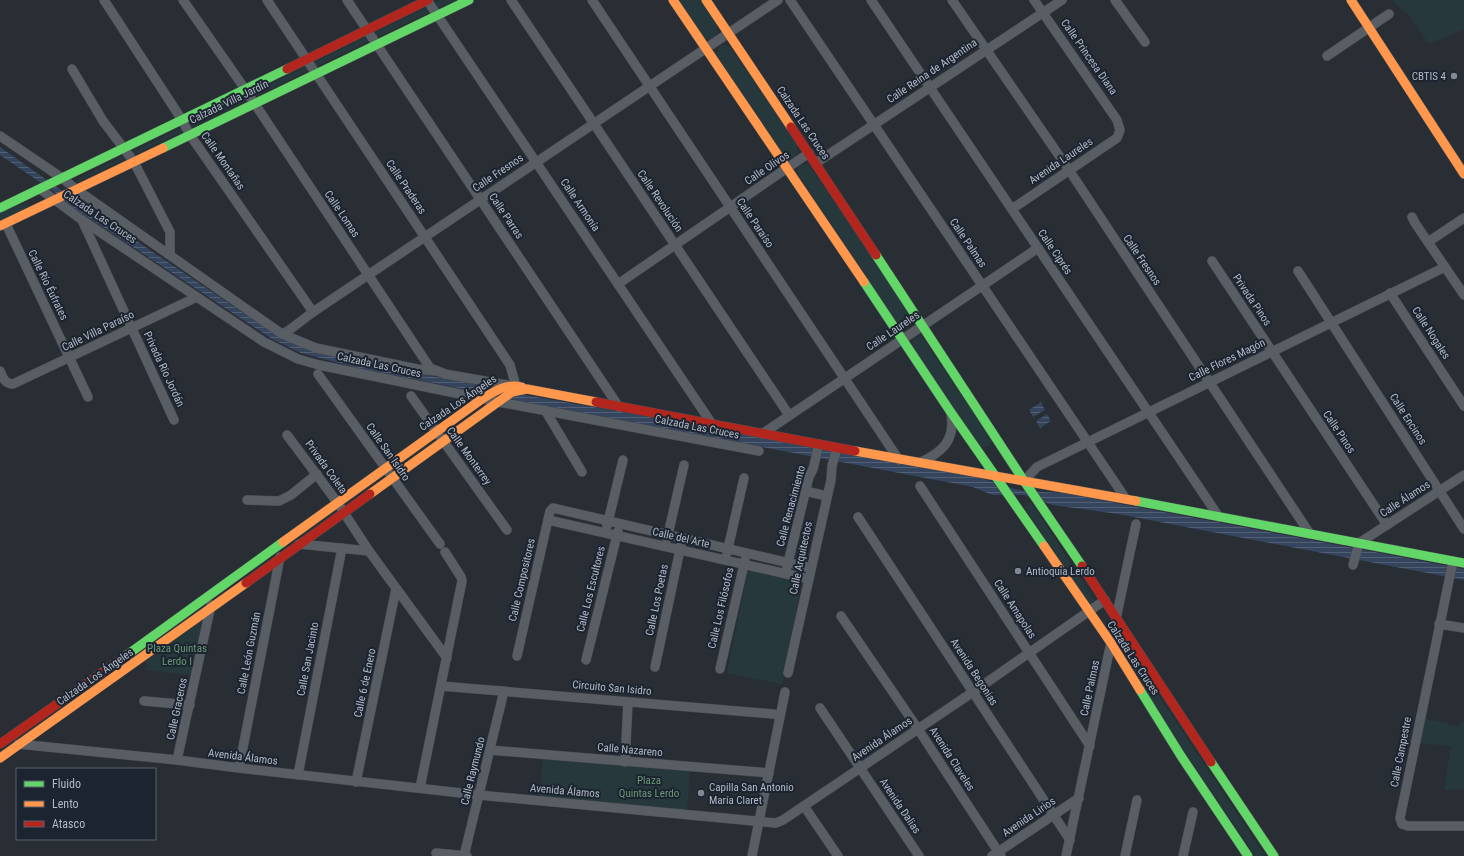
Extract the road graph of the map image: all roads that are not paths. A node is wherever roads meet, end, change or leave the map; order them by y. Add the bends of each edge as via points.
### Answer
1 (104, 0) edge
2 (183, 0) edge
3 (267, 0) edge
4 (347, 0) edge
5 (427, 0) edge
6 (469, 0) edge
7 (511, 0) edge
8 (592, 0) edge
9 (673, 0) edge
10 (706, 0) edge
11 (778, 0) edge
12 (790, 0) edge
13 (871, 0) edge
14 (952, 0) edge
15 (1034, 0) edge
16 (1062, 0) edge
17 (1115, 0) edge
18 (1351, 0) edge
19 (1043, 13) junction
20 (1389, 14) dead end
21 (437, 15) junction
22 (1369, 28) junction
23 (367, 30) junction
24 (728, 33) junction
25 (1145, 42) dead end
26 (377, 44) junction
27 (706, 48) junction
28 (986, 50) junction
29 (1327, 56) dead end
30 (306, 60) junction
31 (72, 69) dead end
32 (316, 74) junction
33 (649, 86) junction
34 (930, 87) junction
35 (245, 89) junction
36 (254, 104) junction
37 (182, 120) junction
38 (594, 123) junction
39 (874, 124) junction
40 (1120, 130) joint
41 (190, 135) junction
42 (0, 136) edge
43 (123, 148) junction
44 (810, 153) junction
45 (134, 162) junction
46 (536, 162) junction
47 (816, 163) junction
48 (788, 168) junction
49 (1068, 170) junction
50 (1464, 174) edge
51 (62, 178) junction
52 (40, 189) junction
53 (77, 190) junction
54 (481, 199) junction
55 (55, 200) junction
56 (730, 207) junction
57 (0, 208) edge
58 (1012, 209) junction
59 (1412, 217) dead end
60 (1464, 218) edge
61 (82, 220) junction
62 (3, 225) edge
63 (425, 237) junction
64 (1428, 242) junction
65 (675, 245) junction
66 (1038, 248) junction
67 (170, 255) junction
68 (1212, 261) dead end
69 (1445, 266) junction
70 (1298, 271) dead end
71 (368, 275) junction
72 (618, 284) junction
73 (983, 286) junction
74 (1390, 293) junction
75 (1464, 295) edge
76 (197, 296) junction
77 (313, 312) junction
78 (1331, 322) junction
79 (923, 326) junction
80 (131, 328) junction
81 (282, 334) junction
82 (902, 339) junction
83 (1272, 352) junction
84 (70, 357) junction
85 (0, 371) edge
86 (436, 371) junction
87 (318, 374) dead end
88 (844, 378) junction
89 (1209, 382) junction
90 (513, 389) junction
91 (88, 396) dead end
92 (411, 396) dead end
93 (484, 397) junction
94 (501, 400) junction
95 (1464, 406) edge
96 (619, 407) junction
97 (545, 410) junction
98 (950, 411) junction
99 (1149, 412) junction
100 (789, 415) junction
101 (174, 420) dead end
102 (712, 424) junction
103 (436, 431) junction
104 (762, 434) junction
105 (288, 435) dead end
106 (444, 441) junction
107 (1088, 442) junction
108 (819, 444) junction
109 (837, 448) junction
110 (759, 451) dead end
111 (623, 460) dead end
112 (899, 460) junction
113 (815, 462) junction
114 (918, 463) junction
115 (684, 465) dead end
116 (832, 466) junction
117 (385, 468) junction
118 (582, 472) dead end
119 (317, 474) junction
120 (994, 475) junction
121 (1464, 475) edge
122 (744, 478) dead end
123 (392, 479) junction
124 (920, 486) dead end
125 (1059, 487) junction
126 (805, 491) junction
127 (1019, 491) junction
128 (1440, 491) junction
129 (827, 496) junction
130 (1126, 499) junction
131 (247, 500) dead end
132 (1044, 500) junction
133 (337, 502) junction
134 (551, 509) joint
135 (344, 513) junction
136 (858, 517) dead end
137 (1219, 517) junction
138 (548, 520) junction
139 (608, 521) junction
140 (619, 524) junction
141 (1136, 524) dead end
142 (1387, 525) junction
143 (1464, 529) edge
144 (507, 530) dead end
145 (605, 533) junction
146 (1310, 534) junction
147 (616, 535) junction
148 (668, 535) junction
149 (683, 538) junction
150 (283, 542) junction
151 (300, 544) junction
152 (440, 544) dead end
153 (1358, 545) junction
154 (665, 547) junction
155 (342, 548) junction
156 (728, 548) junction
157 (680, 550) junction
158 (369, 551) junction
159 (446, 552) dead end
160 (746, 553) junction
161 (279, 560) junction
162 (725, 560) junction
163 (788, 562) junction
164 (1354, 562) dead end
165 (1464, 563) edge
166 (744, 564) junction
167 (1452, 564) junction
168 (811, 568) junction
169 (785, 574) junction
170 (809, 579) junction
171 (396, 589) junction
172 (212, 592) junction
173 (1105, 600) junction
174 (211, 608) junction
175 (1089, 612) junction
176 (841, 616) dead end
177 (1116, 620) junction
178 (1440, 624) junction
179 (1464, 628) edge
180 (143, 643) junction
181 (1111, 643) junction
182 (150, 652) junction
183 (1029, 653) junction
184 (517, 656) dead end
185 (447, 658) junction
186 (586, 660) dead end
187 (655, 667) dead end
188 (720, 669) dead end
189 (788, 674) dead end
190 (441, 686) junction
191 (504, 691) junction
192 (785, 692) dead end
193 (973, 692) junction
194 (72, 694) junction
195 (144, 701) dead end
196 (628, 702) junction
197 (79, 703) junction
198 (190, 705) junction
199 (820, 708) dead end
200 (780, 716) junction
201 (918, 730) junction
202 (2, 742) edge
203 (20, 744) junction
204 (1090, 746) junction
205 (490, 750) junction
206 (0, 758) edge
207 (178, 760) junction
208 (625, 762) junction
209 (239, 768) junction
210 (860, 768) junction
211 (769, 774) junction
212 (298, 775) junction
213 (356, 782) junction
214 (420, 788) junction
215 (479, 795) junction
216 (1079, 798) junction
217 (1137, 800) dead end
218 (804, 806) junction
219 (1193, 812) dead end
220 (1054, 815) junction
221 (759, 821) junction
222 (1464, 826) edge
223 (1070, 840) junction
224 (436, 853) dead end
225 (997, 855) edge
226 (466, 856) edge
227 (752, 856) edge
228 (838, 856) edge
229 (919, 856) edge
230 (1066, 856) edge
231 (1125, 856) edge
232 (1183, 856) edge
233 (1248, 856) edge
234 (1274, 856) edge

1 - 37 street, Calle Montañas
2 - 35 street, Calle Lomas
3 - 30 street, Calle Praderas
4 - 23 street, Calle Parras
5 - 21 street, Calle Armonía
5 - 23 street, Calzada Villa Jardín
6 - 21 street, Calzada Villa Jardín
7 - 38 street, Calle Revolución
8 - 33 street, Calle Paraíso
9 - 27 street, Calzada Las Cruces
10 - 24 street, Calzada Las Cruces
11 - 24 street, Calle Fresnos
12 - 39 street, Calle Palmas
13 - 34 street, Calle Ciprés
14 - 28 street, Calle Fresnos
15 - 19 street, Calle Princesa Diana
16 - 19 street, Calle Reina de Argentina
17 - 25 street
18 - 22 street
19 - 28 street, Calle Reina de Argentina
19 - 40 street, Calle Princesa Diana via 1117,120
20 - 22 street
21 - 26 street, Calzada Villa Jardín
21 - 46 street, Calle Armonía
22 - 29 street
22 - 50 street
23 - 26 street, Calle Parras
23 - 30 street, Calzada Villa Jardín
24 - 27 street, Calle Fresnos
24 - 44 street, Calzada Las Cruces
26 - 32 street, Calzada Villa Jardín
26 - 54 street, Calle Parras
27 - 33 street, Calle Fresnos
27 - 48 street, Calzada Las Cruces
28 - 34 street, Calle Reina de Argentina
28 - 49 street, Calle Fresnos
30 - 32 street, Calle Praderas
30 - 35 street, Calzada Villa Jardín
31 - 43 street via 102,121
32 - 36 street, Calzada Villa Jardín
32 - 63 street, Calle Praderas
33 - 38 street, Calle Fresnos
33 - 56 street, Calle Paraíso
34 - 39 street, Calle Reina de Argentina
34 - 58 street, Calle Ciprés
35 - 36 street, Calle Lomas
35 - 37 street, Calzada Villa Jardín
36 - 41 street, Calzada Villa Jardín
36 - 71 street, Calle Lomas
37 - 41 street, Calle Montañas
37 - 43 street, Calzada Villa Jardín
38 - 46 street, Calle Fresnos
38 - 65 street, Calle Revolución
39 - 47 street, Calle Reina de Argentina
39 - 73 street, Calle Palmas
40 - 49 street, Avenida Laureles via 1117,138
41 - 45 street, Calzada Villa Jardín
41 - 77 street, Calle Montañas
42 - 51 street, Calzada Las Cruces
43 - 45 street
43 - 51 street, Calzada Villa Jardín
44 - 47 street, Calzada Las Cruces
44 - 48 street, Calle Olivos
45 - 53 street, Calzada Villa Jardín
45 - 67 street via 170,232
46 - 54 street, Calle Fresnos
46 - 72 street, Calle Armonía
47 - 79 street, Calzada Las Cruces
48 - 56 street, Calle Olivos
48 - 82 street, Calzada Las Cruces
49 - 58 street, Avenida Laureles
49 - 89 street, Calle Fresnos
51 - 52 street, Calzada Villa Jardín
51 - 53 street, Calzada Las Cruces
52 - 55 street, Calzada Las Cruces
52 - 57 street, Calzada Villa Jardín
53 - 55 street, Calzada Villa Jardín
53 - 67 street, Calzada Las Cruces
54 - 63 street, Calle Fresnos
54 - 96 street, Calle Parras
55 - 61 street, Calzada Las Cruces
55 - 62 street, Calzada Villa Jardín
56 - 65 street, Calle Olivos
56 - 88 street, Calle Paraíso
58 - 66 street, Calle Ciprés
59 - 64 street
60 - 64 street
61 - 76 street, Calzada Las Cruces
61 - 80 street, Privada Río Jordán
62 - 84 street, Calle Río Éufrates
63 - 71 street, Calle Fresnos
63 - 90 street, Calle Praderas via 510,365
64 - 69 street
65 - 72 street, Calle Olivos
65 - 100 street, Calle Revolución
66 - 73 street, Calle Laureles
66 - 99 street, Calle Ciprés
67 - 81 street, Calzada Las Cruces
68 - 83 street, Privada Pinos
69 - 74 street, Calle Flores Magón
69 - 75 street
70 - 78 street, Calle Encinos
71 - 77 street, Calle Fresnos
71 - 86 street, Calle Lomas via 424,361
72 - 102 street, Calle Armonía
73 - 79 street, Calle Laureles
73 - 107 street, Calle Palmas
74 - 78 street, Calle Flores Magón
74 - 95 street, Calle Nogales
76 - 80 street, Calle Villa Paraíso
76 - 93 street, Calzada Las Cruces via 264,342 298,359
77 - 81 street, Calle Fresnos
78 - 83 street, Calle Flores Magón
78 - 128 street, Calle Encinos
79 - 82 street, Calle Laureles
79 - 127 street, Calzada Las Cruces
80 - 84 street, Calle Villa Paraíso
80 - 101 street, Privada Río Jordán
81 - 86 street, Calzada Las Cruces via 316,348
82 - 88 street, Calle Laureles
82 - 98 street, Calzada Las Cruces
83 - 89 street, Calle Flores Magón
83 - 142 street, Calle Pinos
84 - 85 street, Calle Villa Paraíso via 13,384 8,384
84 - 91 street, Calle Río Éufrates
86 - 90 street
87 - 117 street, Calle San Isidro
88 - 100 street, Calle Laureles
88 - 112 street, Calle Paraíso
89 - 99 street, Calle Flores Magón
89 - 146 street, Calle Fresnos
90 - 93 street, Calzada Los Ángeles
90 - 94 street, Calzada Los Ángeles
90 - 96 street, Calzada Las Cruces
92 - 103 street, Calle Monterrey
93 - 94 street, Calzada Las Cruces
93 - 103 street, Calzada Los Ángeles
94 - 97 street, Calzada Las Cruces
94 - 106 street, Calzada Los Ángeles
96 - 102 street, Calzada Las Cruces
97 - 110 street, Calzada Las Cruces
97 - 118 street
98 - 114 street via 953,425 949,438 934,456
98 - 120 street, Calzada Las Cruces
99 - 107 street, Calle Flores Magón
99 - 137 street, Calle Ciprés
100 - 104 street, Calle Laureles
102 - 104 street, Calzada Las Cruces
103 - 106 street, Calle Monterrey
103 - 117 street, Calzada Los Ángeles
104 - 108 street, Calzada Las Cruces
105 - 119 street, Privada Coleta
106 - 123 street, Calzada Los Ángeles
106 - 144 street, Calle Monterrey
107 - 127 street, Calle Flores Magón via 1037,467
107 - 130 street, Calle Palmas
108 - 109 street, Calzada Las Cruces
108 - 113 street, Calle Renacimiento
109 - 112 street, Calzada Las Cruces
109 - 116 street, Calle Arquitectos
111 - 139 street
112 - 114 street, Calzada Las Cruces
113 - 116 street
113 - 126 street, Calle Renacimiento
114 - 120 street, Calzada Las Cruces
115 - 148 street
116 - 129 street, Calle Arquitectos
117 - 123 street, Calle San Isidro
117 - 133 street, Calzada Los Ángeles
119 - 131 street via 279,501
119 - 133 street, Privada Coleta
120 - 127 street, Calzada Las Cruces
120 - 127 street, Calzada Las Cruces
121 - 128 street, Calle Álamos
122 - 156 street
123 - 135 street, Calzada Los Ángeles
123 - 152 street, Calle San Isidro
124 - 183 street, Calle Amapolas
125 - 127 street, Calzada Las Cruces
125 - 130 street, Calzada Las Cruces
125 - 132 street
126 - 129 street
126 - 163 street, Calle Renacimiento
127 - 132 street, Calzada Las Cruces
127 - 175 street, Calzada Las Cruces
128 - 142 street, Calle Álamos
128 - 143 street, Calle Encinos
129 - 168 street, Calle Arquitectos
130 - 137 street, Calzada Las Cruces
132 - 173 street, Calzada Las Cruces
133 - 135 street, Privada Coleta
133 - 150 street, Calzada Los Ángeles
134 - 138 street, Calle Compositores
134 - 139 street, Calle del Arte
135 - 151 street, Calzada Los Ángeles
135 - 158 street
136 - 193 street, Avenida Begonias
137 - 146 street, Calzada Las Cruces
138 - 145 street, Calle del Arte
138 - 184 street, Calle Compositores
139 - 140 street, Calle del Arte
139 - 145 street
140 - 147 street, Calle Los Escultores
140 - 148 street, Calle del Arte
141 - 177 street, Calle Palmas
142 - 153 street, Calle Álamos
145 - 147 street, Calle del Arte
146 - 153 street, Calzada Las Cruces
147 - 154 street, Calle del Arte
147 - 186 street, Calle Los Escultores
148 - 149 street, Calle del Arte
148 - 154 street
149 - 156 street, Calle del Arte
149 - 157 street, Calle Los Poetas
150 - 151 street
150 - 161 street, Calle León Guzmán
150 - 172 street, Calzada Los Ángeles
151 - 155 street
151 - 161 street, Calzada Los Ángeles
153 - 164 street
153 - 167 street, Calzada Las Cruces
154 - 157 street, Calle del Arte
155 - 158 street
155 - 212 street, Calle San Jacinto
156 - 160 street, Calle del Arte
156 - 162 street
157 - 162 street, Calle del Arte
157 - 187 street, Calle Los Poetas
158 - 171 street
159 - 185 street via 462,577
160 - 163 street, Calle del Arte
160 - 166 street, Calle Los Filósofos
161 - 174 street, Calzada Los Ángeles
161 - 209 street, Calle León Guzmán
162 - 166 street, Calle del Arte
163 - 168 street, Calle del Arte
163 - 169 street, Calle Renacimiento
165 - 167 street, Calzada Las Cruces
166 - 169 street, Calle del Arte
166 - 188 street, Calle Los Filósofos
167 - 178 street, Calle Campestre
168 - 170 street, Calle Arquitectos
169 - 170 street, Calle del Arte
170 - 189 street, Calle Arquitectos
171 - 185 street
171 - 213 street, Calle 6 de Enero
172 - 174 street, Calle Graceros
172 - 180 street, Calzada Los Ángeles
173 - 175 street, Avenida Álamos
173 - 177 street, Calzada Las Cruces
174 - 182 street, Calzada Los Ángeles
174 - 198 street, Calle Graceros
175 - 181 street, Calzada Las Cruces
175 - 183 street, Avenida Álamos
176 - 201 street, Avenida Claveles
177 - 181 street, Calle Palmas
177 - 234 street, Calzada Las Cruces
178 - 179 street
178 - 222 street, Calle Campestre via 1400,818 1402,824 1408,826
180 - 182 street
180 - 194 street, Calzada Los Ángeles
181 - 204 street, Calle Palmas
181 - 233 street, Calzada Las Cruces via 1181,756
182 - 197 street, Calzada Los Ángeles
183 - 193 street, Avenida Álamos
183 - 204 street, Calle Amapolas
185 - 190 street
190 - 191 street, Circuito San Isidro
190 - 214 street
191 - 196 street, Circuito San Isidro
191 - 205 street, Calle Raymundo
192 - 200 street
193 - 201 street, Avenida Álamos
193 - 220 street, Avenida Begonias
194 - 197 street
194 - 202 street, Calzada Los Ángeles
195 - 198 street
196 - 200 street, Circuito San Isidro
196 - 208 street
197 - 203 street, Calzada Los Ángeles
198 - 207 street, Calle Graceros
199 - 210 street, Avenida Dalias
200 - 211 street
201 - 210 street, Avenida Álamos
201 - 225 street, Avenida Claveles
202 - 203 street, Avenida Álamos
203 - 206 street, Calzada Los Ángeles
203 - 207 street, Avenida Álamos
204 - 216 street, Calle Palmas
205 - 208 street, Calle Nazareno
205 - 215 street, Calle Raymundo
207 - 209 street, Avenida Álamos
208 - 211 street, Calle Nazareno
209 - 212 street, Avenida Álamos
210 - 218 street, Avenida Álamos
210 - 229 street, Avenida Dalias
211 - 221 street
212 - 213 street, Avenida Álamos
213 - 214 street, Avenida Álamos
214 - 215 street, Avenida Álamos
215 - 221 street, Avenida Álamos
215 - 226 street, Calle Raymundo
216 - 220 street, Avenida Lirios
216 - 223 street, Calle Palmas
217 - 231 street
218 - 221 street, Avenida Álamos via 776,823
218 - 228 street
219 - 232 street
220 - 223 street, Avenida Begonias
220 - 225 street, Avenida Lirios
221 - 227 street
223 - 230 street, Calle Palmas
224 - 226 street

